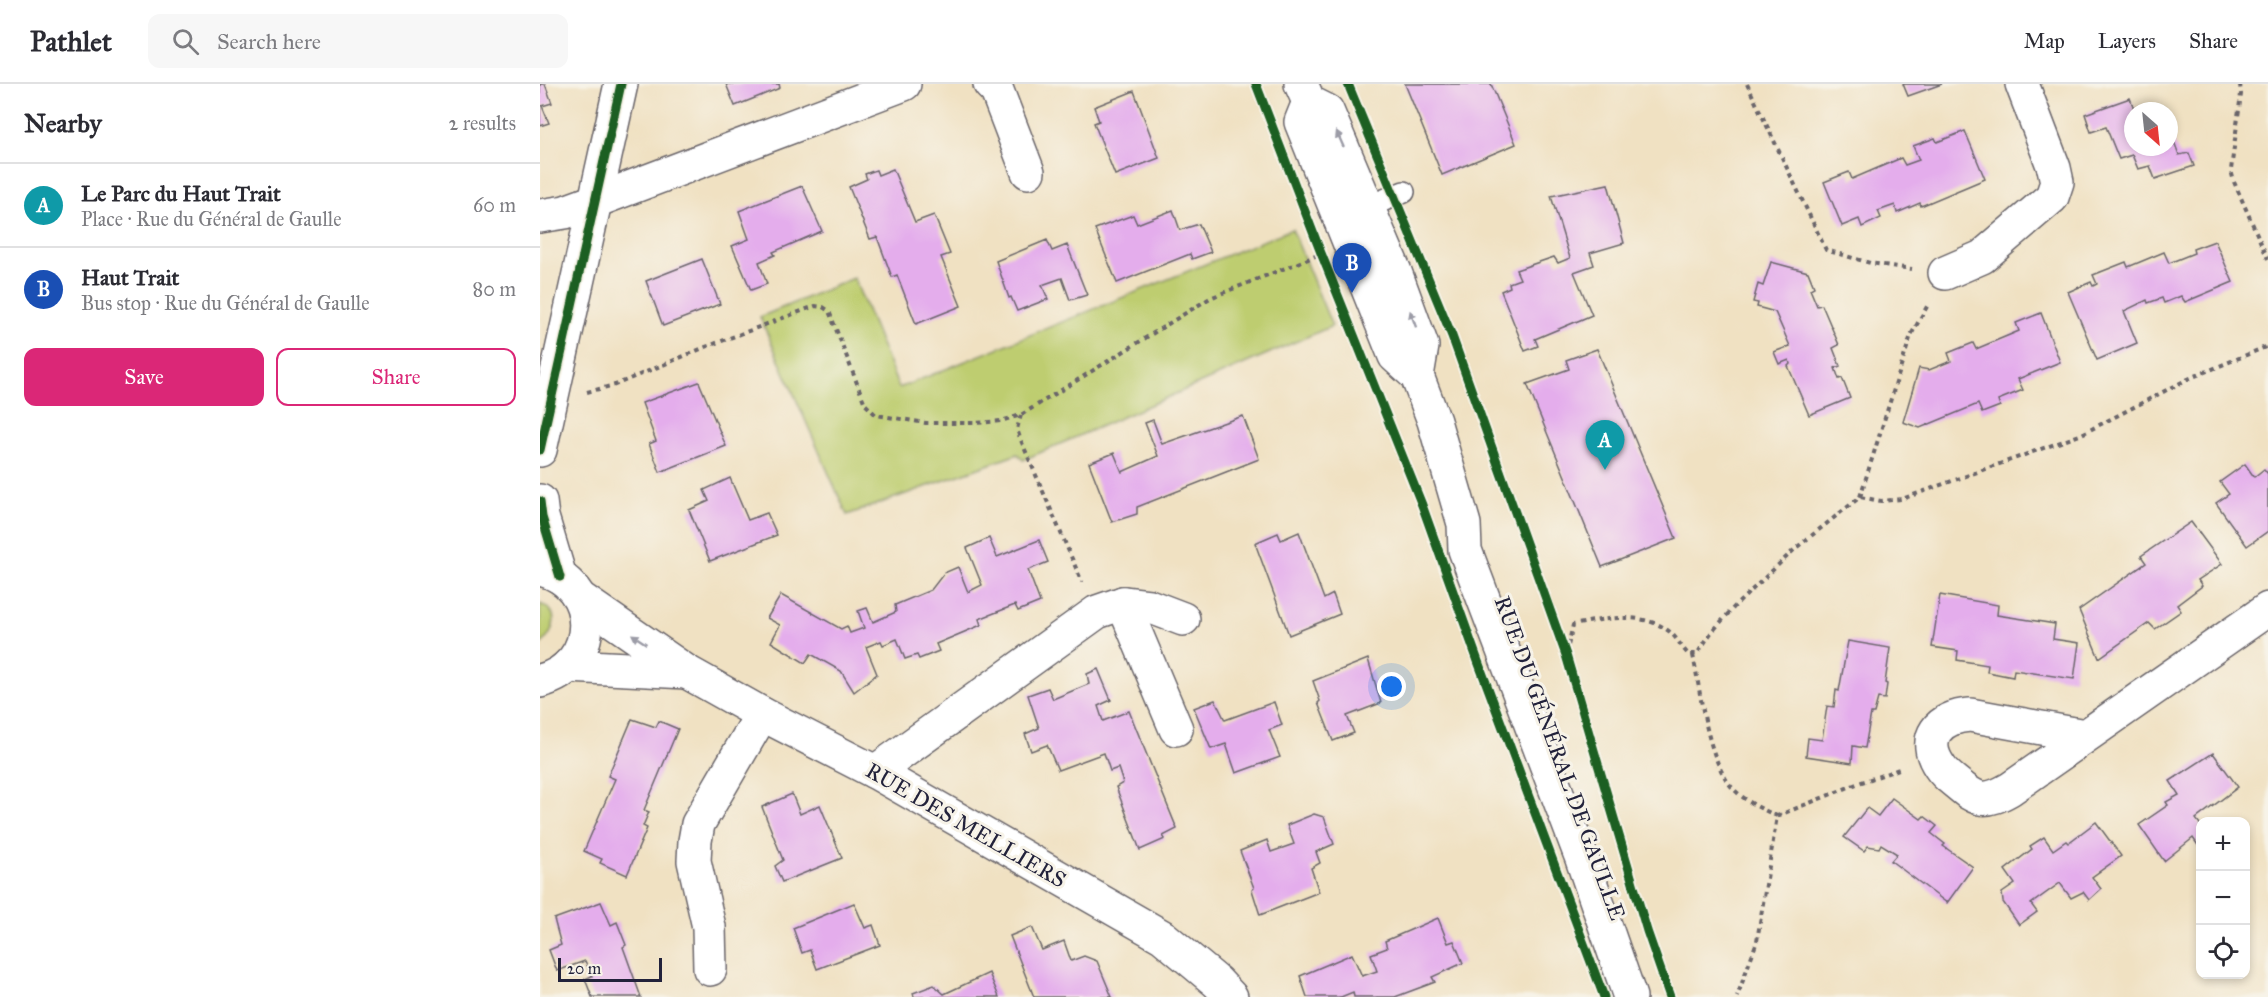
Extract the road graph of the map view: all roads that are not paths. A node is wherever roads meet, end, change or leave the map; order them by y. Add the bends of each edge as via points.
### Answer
1 (621, 84) edge
2 (904, 84) edge
3 (990, 84) edge
4 (2022, 84) edge
5 (1305, 93) edge
6 (1028, 172) dead end
7 (1404, 192) dead end
8 (595, 201) junction
9 (1354, 212) junction
10 (540, 216) edge
11 (1945, 273) road end
12 (540, 450) edge
13 (540, 501) edge
14 (1464, 524) junction
15 (560, 581) edge
16 (1110, 607) junction
17 (2268, 609) edge
18 (1183, 619) dead end
19 (568, 666) junction
20 (687, 672) junction
21 (540, 681) edge
22 (762, 714) junction
23 (1176, 729) dead end
24 (2085, 736) junction
25 (875, 772) junction
26 (710, 969) dead end
27 (1231, 997) edge
28 (1630, 997) edge
29 (1647, 997) edge

1 - 8 street
2 - 8 street
3 - 6 street via 997,91
4 - 11 street via 2054,168 2057,182 2052,197 1982,256
5 - 9 street, RUE DU GÉNÉRAL DE GAULLE via 1327,111
7 - 9 lane
8 - 10 street
8 - 12 street
9 - 14 street, RUE DU GÉNÉRAL DE GAULLE via 1422,346 1417,376
13 - 15 street
14 - 28 street, RUE DU GÉNÉRAL DE GAULLE via 1465,550
14 - 29 street, RUE DU GÉNÉRAL DE GAULLE via 1481,545
15 - 19 street via 584,610 582,646
20 -> 15 street, RUE DES MELLIERS
16 - 18 street via 1149,606
16 - 23 street
16 - 25 street
17 - 24 street
19 - 20 street, RUE DES MELLIERS
19 - 21 street
20 - 22 street, RUE DES MELLIERS
22 - 25 street, RUE DES MELLIERS
22 - 26 street via 698,824 694,861 709,927
24 - 24 street via 1970,715 1945,720 1935,729 1932,748 1946,775 1970,794 1989,798 2010,789
25 - 27 street, RUE DES MELLIERS via 1163,937

